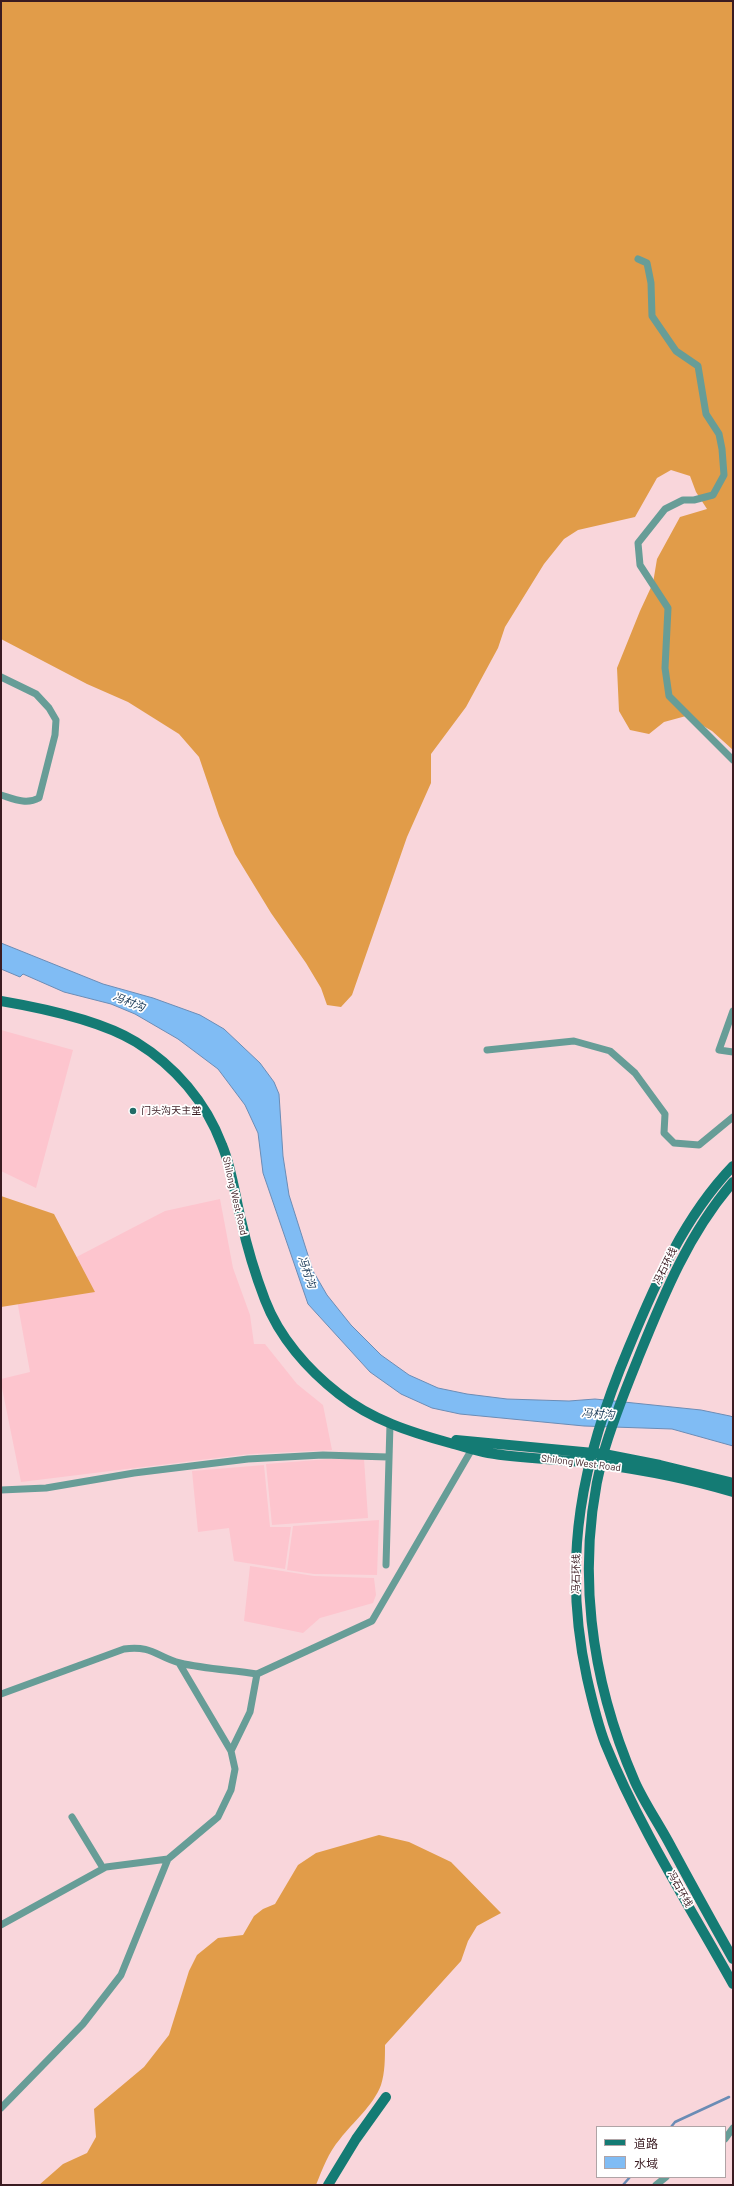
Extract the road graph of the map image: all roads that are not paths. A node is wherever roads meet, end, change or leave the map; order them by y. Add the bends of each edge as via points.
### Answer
1 (638, 259) dead end
2 (1, 677) edge
3 (733, 760) edge
4 (1, 795) edge
5 (1, 1001) edge
6 (733, 1011) edge
7 (486, 1050) dead end
8 (733, 1052) edge
9 (733, 1117) edge
10 (733, 1166) edge
11 (733, 1182) edge
12 (390, 1424) junction
13 (430, 1437) junction
14 (472, 1449) junction
15 (388, 1457) junction
16 (589, 1458) junction
17 (602, 1459) junction
18 (733, 1483) edge
19 (1, 1490) edge
20 (733, 1492) edge
21 (386, 1565) dead end
22 (179, 1663) junction
23 (257, 1674) junction
24 (1, 1694) edge
25 (231, 1751) junction
26 (72, 1817) dead end
27 (168, 1859) junction
28 (103, 1868) junction
29 (1, 1925) edge
30 (733, 1960) edge
31 (733, 1984) edge
32 (386, 2097) dead end
33 (1, 2108) edge
34 (733, 2128) edge
35 (726, 2138) edge
36 (665, 2178) edge
37 (328, 2185) edge
38 (656, 2185) edge

1 - 3 street via 648,263 652,316 676,351 698,366 706,414 719,434 724,475 713,495 683,500 665,509 638,543 640,565 668,608 665,661 669,696
2 - 4 street via 36,694 56,720 55,735 39,798 32,802
5 - 12 main road, Shilong West Road via 31,1006 112,1031 134,1041 172,1069 202,1107 223,1146 249,1254 265,1302 278,1327 319,1378 366,1413
6 - 8 street via 719,1050
7 - 9 street via 574,1041 610,1051 635,1074 665,1114 664,1133 674,1143 699,1144
10 - 16 main road, 冯石环线 via 701,1204 680,1236 651,1294 610,1392
11 - 17 main road, 冯石环线 via 713,1205 674,1272 624,1394
12 - 13 main road, Shilong West Road
12 - 15 street
13 - 14 main road, Shilong West Road
13 - 16 main road, Shilong West Road
14 - 16 main road, Shilong West Road via 487,1453
14 - 23 street via 372,1621
15 - 19 street via 323,1455 248,1459 46,1488
15 - 21 street
16 - 17 main road, Shilong West Road
16 - 31 main road, 冯石环线 via 578,1538 575,1590 580,1643 598,1722 635,1807
17 - 18 main road, Shilong West Road via 660,1465
17 - 20 main road, Shilong West Road
17 - 30 main road, 冯石环线 via 592,1518 588,1575 594,1647 604,1693 636,1784
22 - 23 street
22 - 24 street via 150,1649 124,1649
22 - 25 street
23 - 25 street via 250,1712
25 - 27 street via 235,1769 231,1790 218,1817
26 - 28 street
27 - 28 street
27 - 33 street via 121,1975 83,2024
28 - 29 street
32 - 37 main road
34 - 35 street
36 - 38 street

